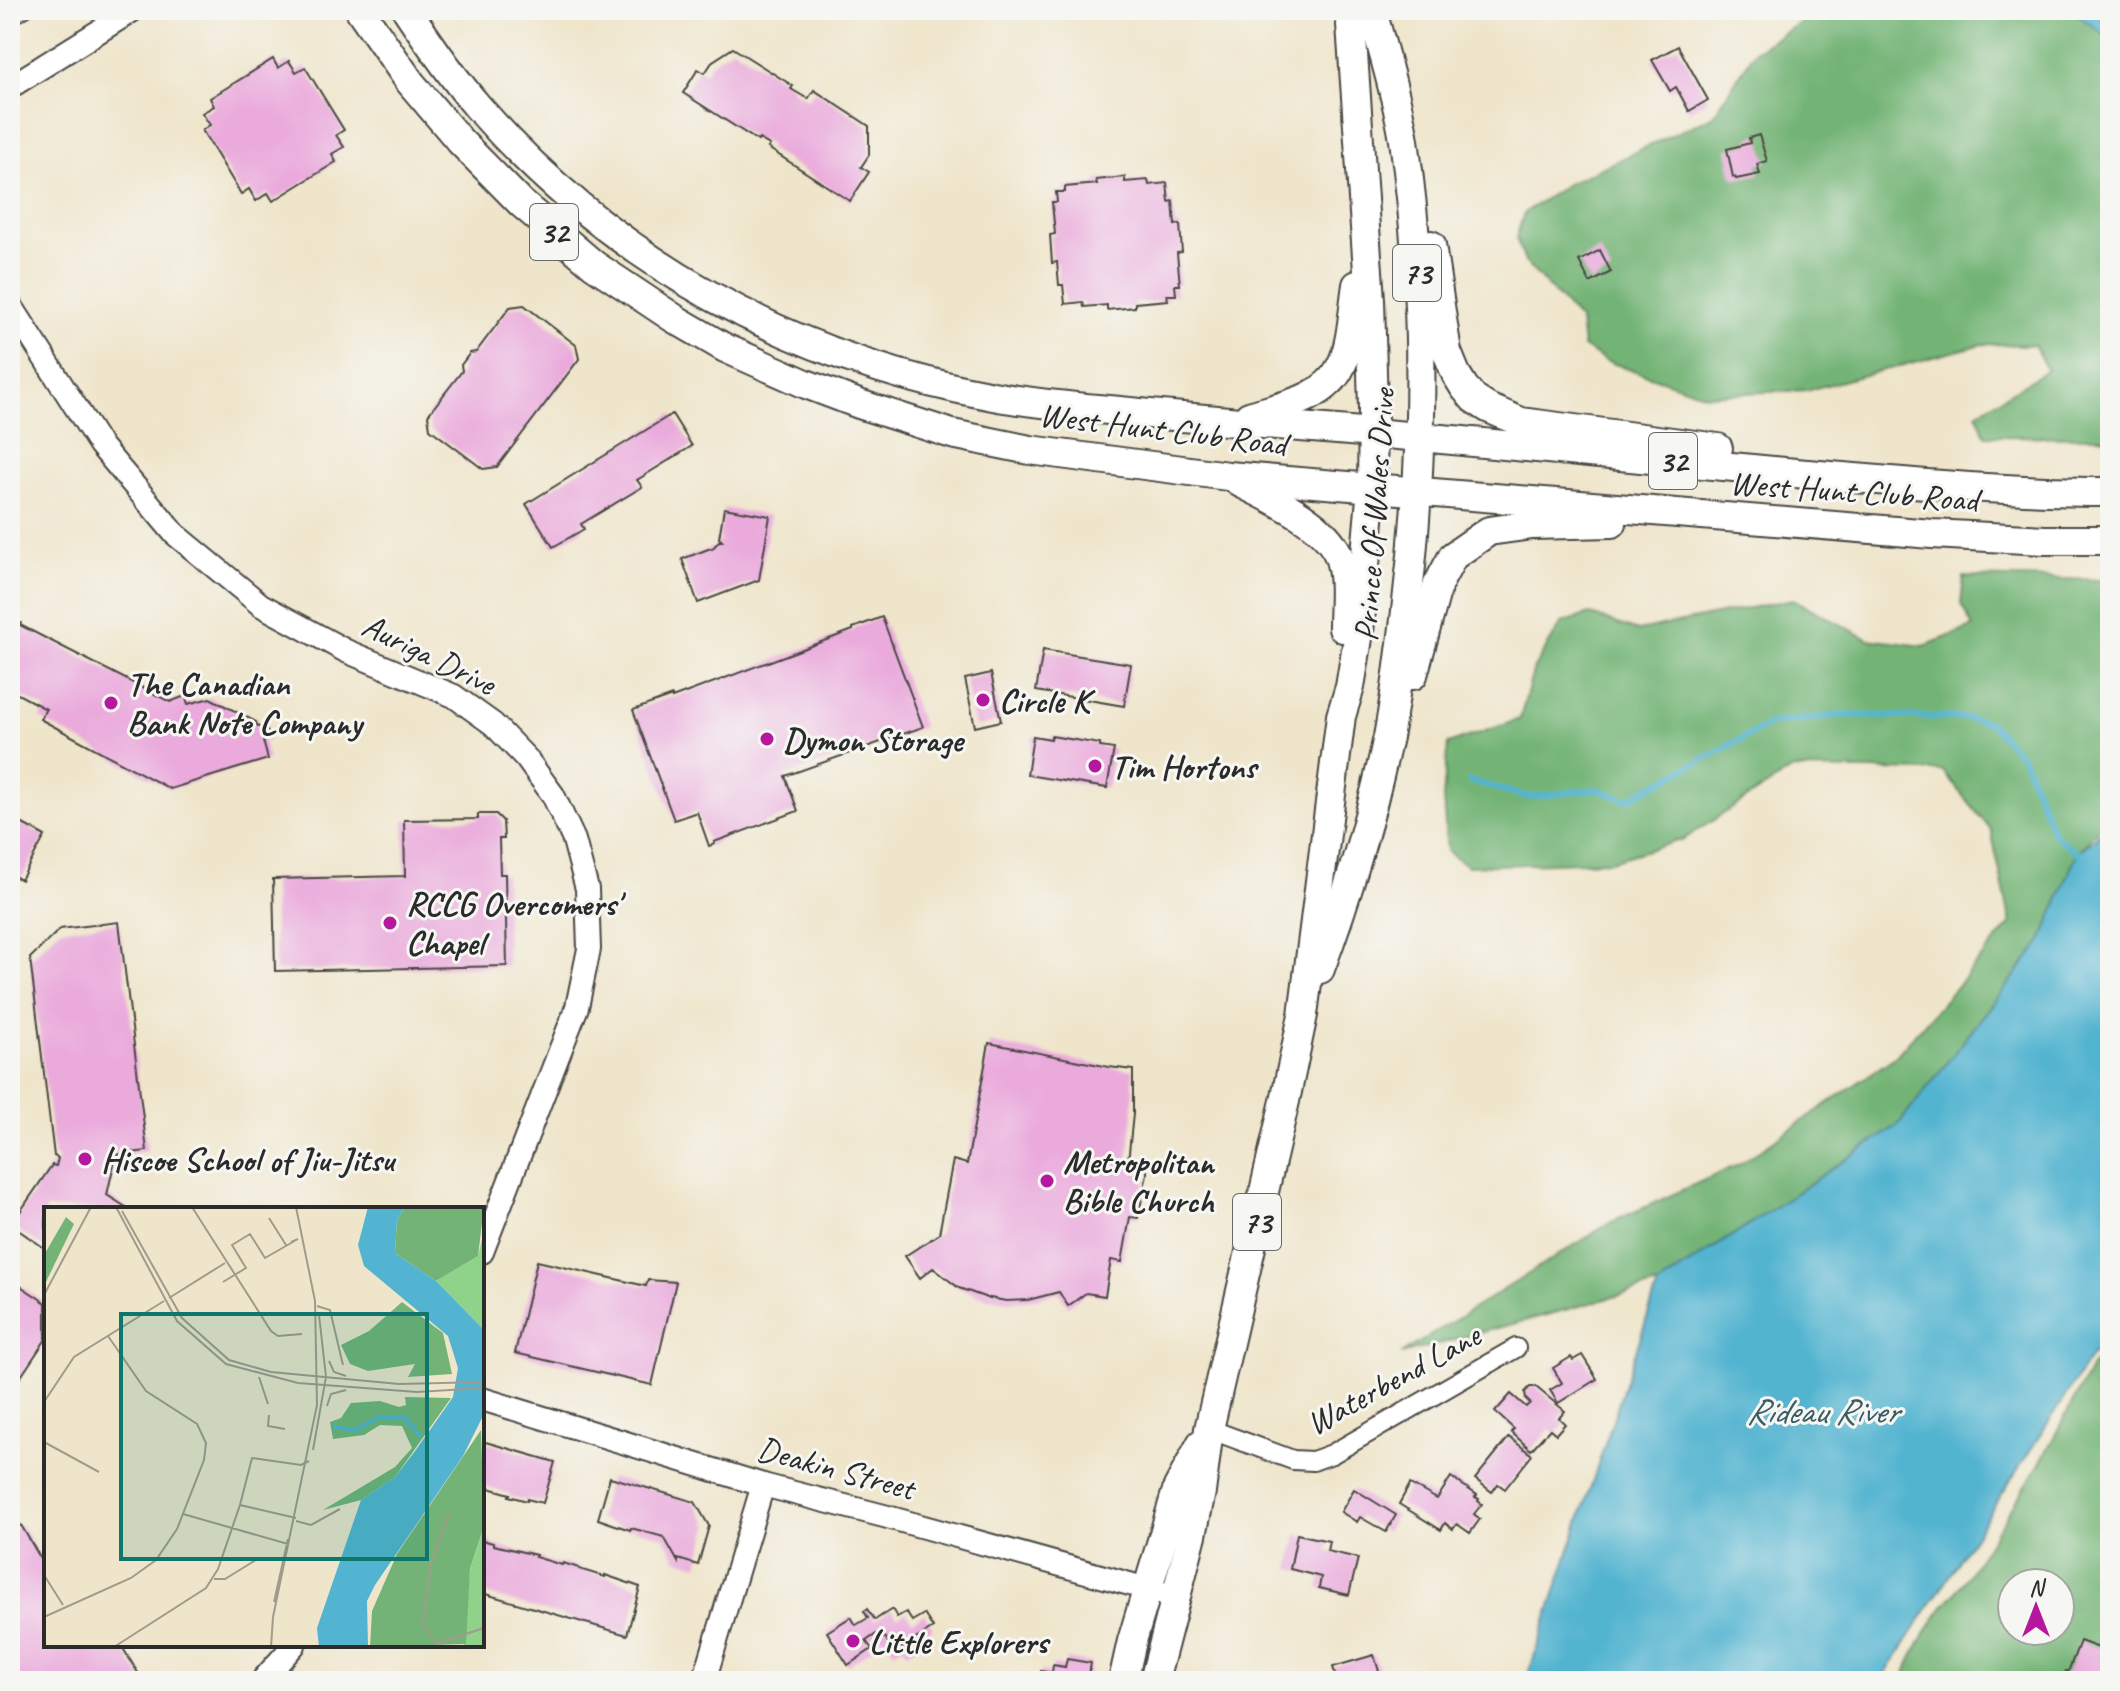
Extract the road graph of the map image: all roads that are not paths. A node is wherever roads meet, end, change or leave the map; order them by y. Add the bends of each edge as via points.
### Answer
1 (133, 10) edge
2 (360, 10) edge
3 (407, 10) edge
4 (1350, 10) edge
5 (1372, 10) edge
6 (10, 87) edge
7 (1403, 136) junction
8 (1365, 233) junction
9 (10, 304) edge
10 (1231, 422) junction
11 (1373, 432) junction
12 (1421, 436) junction
13 (1228, 476) junction
14 (1925, 485) junction
15 (1372, 487) junction
16 (1417, 490) junction
17 (2105, 492) edge
18 (1746, 519) junction
19 (2100, 540) edge
20 (1341, 716) junction
21 (1388, 735) junction
22 (1336, 756) junction
23 (1375, 793) junction
24 (1303, 1015) junction
25 (484, 1247) edge
26 (1516, 1348) dead end
27 (484, 1400) edge
28 (1209, 1429) junction
29 (763, 1485) junction
30 (1147, 1590) junction
31 (1175, 1596) junction
32 (292, 1647) edge
33 (262, 1681) edge
34 (704, 1681) edge
35 (1123, 1681) edge
36 (1154, 1681) edge

1 - 6 street
2 - 13 main road, West Hunt Club Road / 32 via 434,111 521,203 594,265 725,348 806,384 952,434 1030,450
3 - 10 main road, West Hunt Club Road / 32 via 476,105 533,165 654,262 748,317 846,358 992,396
4 - 8 main road, Prince Of Wales Drive / 73
5 - 7 main road, Prince Of Wales Drive / 73
7 - 12 main road, Prince Of Wales Drive / 73 via 1417,277
7 - 14 main road via 1428,229 1447,352 1474,399 1521,422 1693,444
8 - 10 main road via 1341,367 1311,396
8 - 11 main road, Prince Of Wales Drive / 73
9 - 25 street, Auriga Drive via 100,445 175,534 261,605 346,651 454,696 493,724 553,795 574,840 587,889 589,949 577,1007
10 - 11 main road, West Hunt Club Road / 32
11 - 12 main road, West Hunt Club Road / 32
11 - 15 main road, Prince Of Wales Drive / 73
12 - 14 main road, West Hunt Club Road / 32
12 - 16 main road, Prince Of Wales Drive / 73
13 - 15 main road, West Hunt Club Road / 32
13 - 20 main road via 1289,508 1337,552 1343,601
14 - 17 main road, West Hunt Club Road / 32
15 - 16 main road, West Hunt Club Road / 32
15 - 20 main road, Prince Of Wales Drive / 73 via 1359,632
16 - 18 main road, West Hunt Club Road / 32
16 - 21 main road, Prince Of Wales Drive / 73
18 - 19 main road, West Hunt Club Road / 32 via 1977,537
18 - 21 main road via 1489,531 1453,556 1438,584 1408,694
20 - 22 main road, Prince Of Wales Drive / 73
21 - 23 main road, Prince Of Wales Drive / 73
22 - 23 main road via 1361,767
22 - 24 main road, Prince Of Wales Drive / 73
23 - 24 main road, Prince Of Wales Drive / 73 via 1341,913
24 - 28 main road, Prince Of Wales Drive / 73
26 - 28 street, Waterbend Lane via 1313,1461 1293,1460
27 - 29 street, Deakin Street
28 - 30 main road, Prince Of Wales Drive / 73 via 1178,1487
28 - 31 main road, Prince Of Wales Drive / 73 via 1201,1492
29 - 30 street, Deakin Street
29 - 34 street
30 - 31 street, Deakin Street
30 - 35 main road, Prince Of Wales Drive / 73
31 - 36 main road, Prince Of Wales Drive / 73
32 - 33 street

